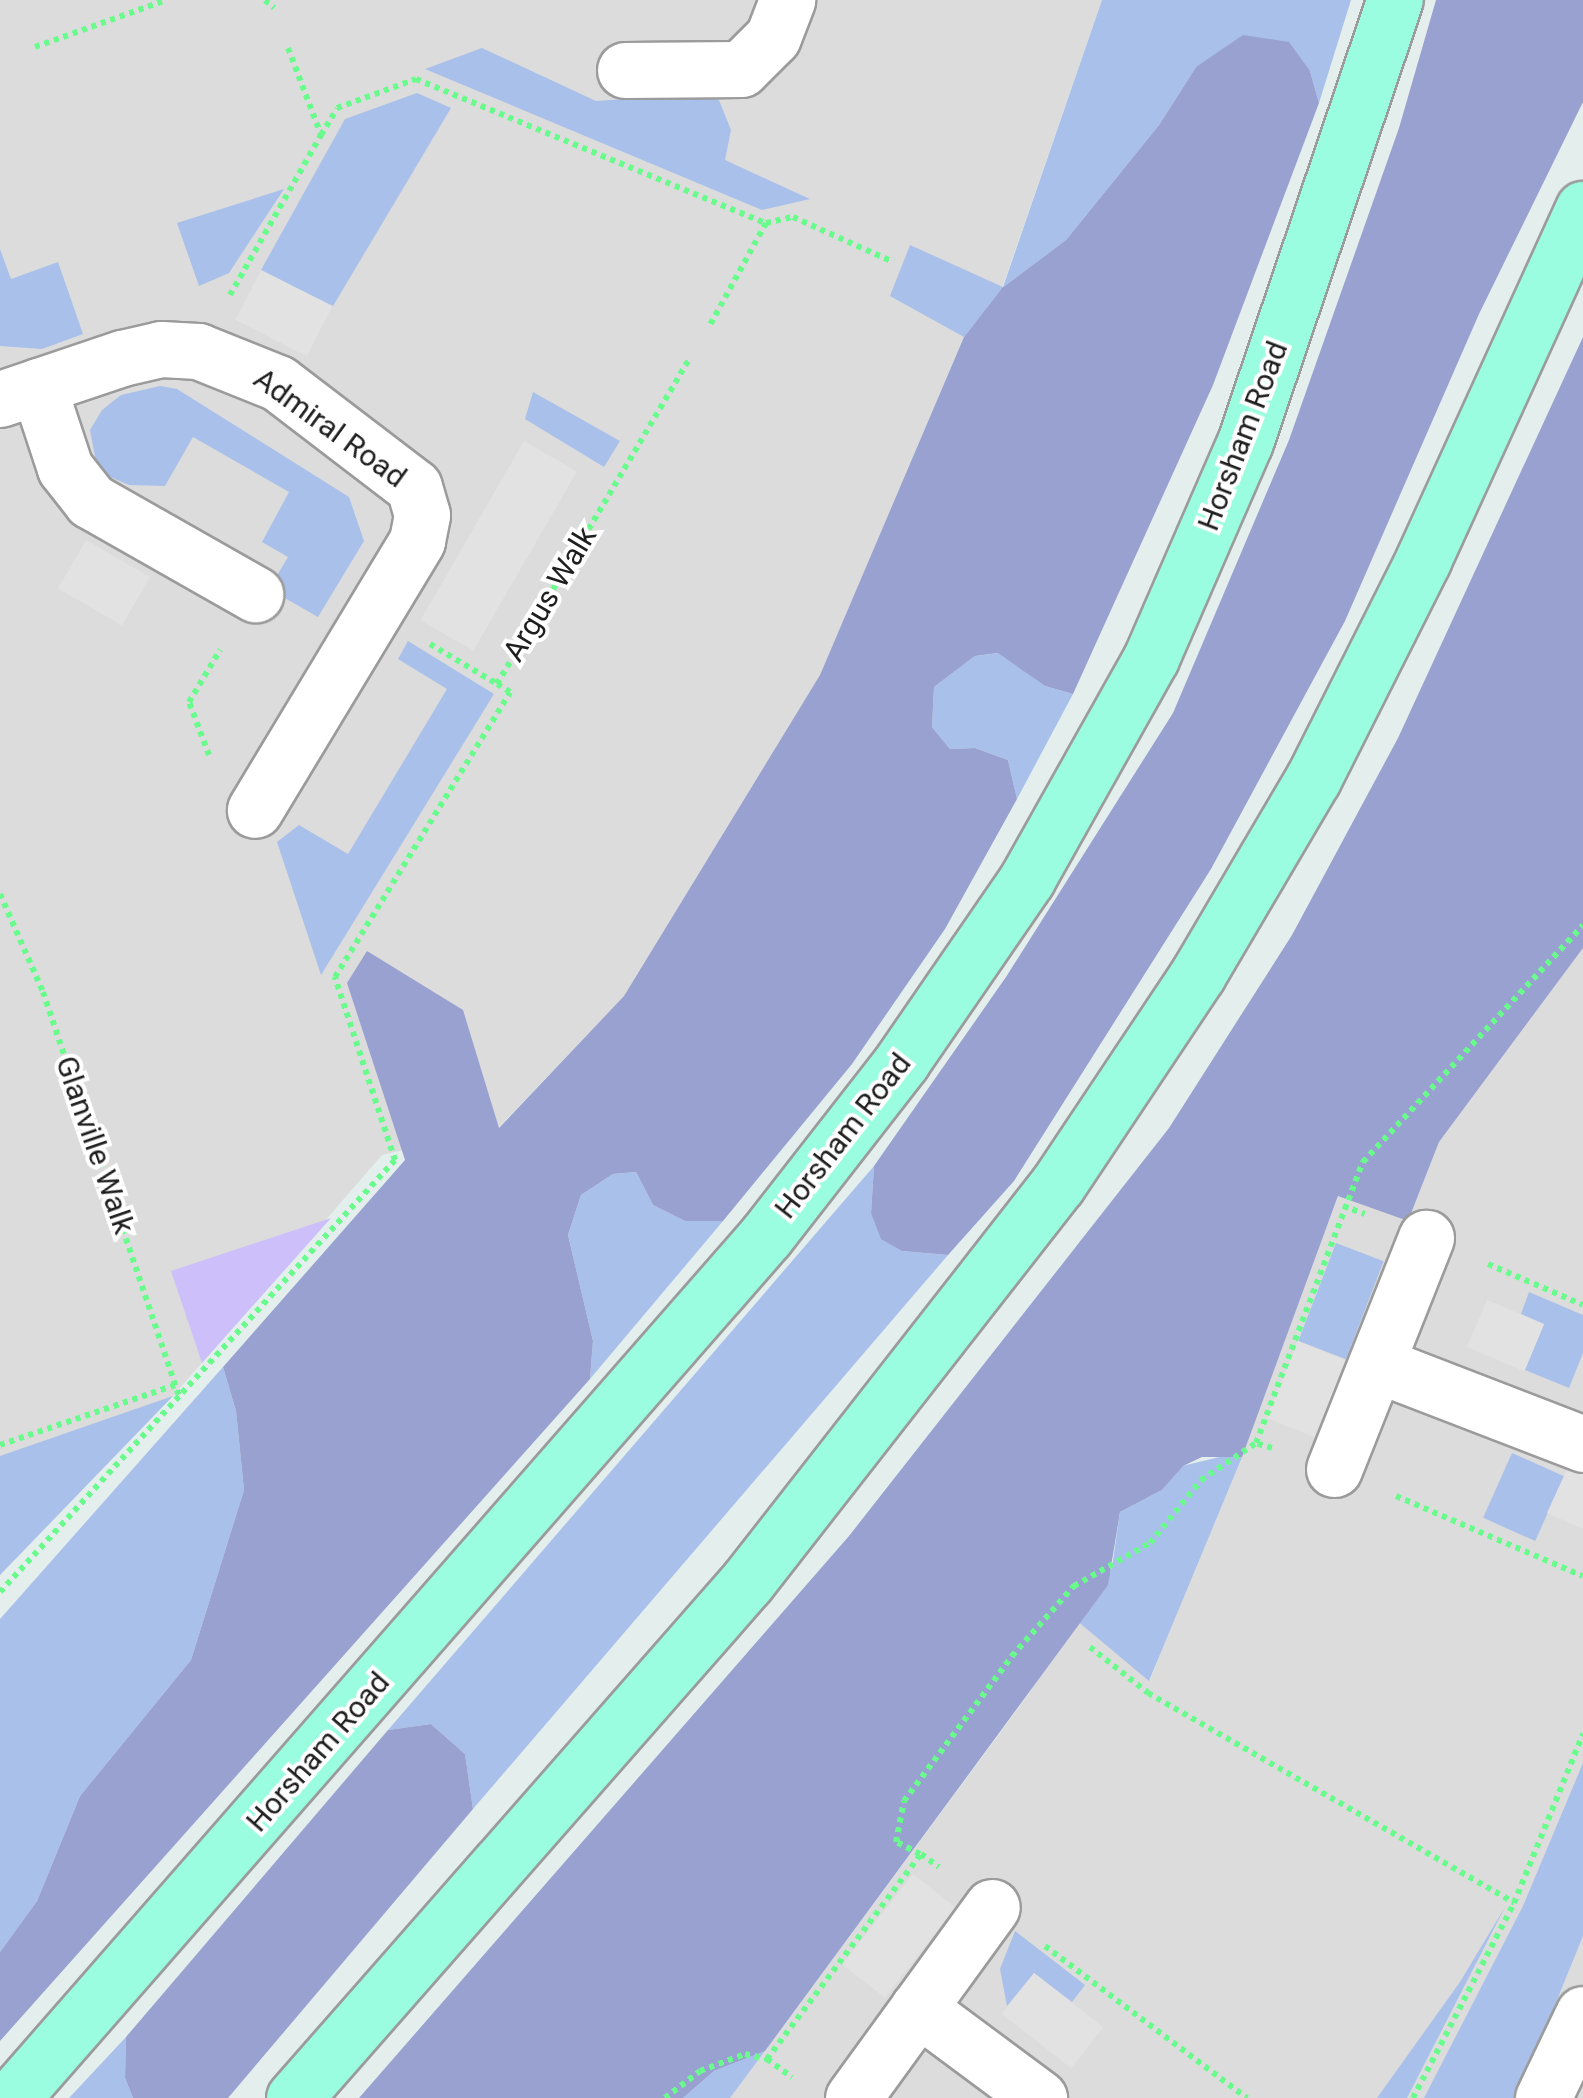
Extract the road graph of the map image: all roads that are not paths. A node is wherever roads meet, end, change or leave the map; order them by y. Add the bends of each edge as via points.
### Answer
1 (787, 0) edge
2 (1395, 0) edge
3 (625, 70) dead end
4 (1583, 208) edge
5 (19, 393) edge
6 (255, 594) road end
7 (254, 810) road end
8 (1426, 1238) dead end
9 (1376, 1364) junction
10 (1583, 1444) edge
11 (1334, 1469) dead end
12 (992, 1906) dead end
13 (918, 2008) junction
14 (1583, 2014) edge
15 (12, 2098) edge
16 (294, 2098) edge
17 (854, 2098) edge
18 (1039, 2098) edge
19 (1543, 2098) edge

1 - 3 street via 773,38 741,68
2 - 15 main road, Horsham Road via 1245,442 1151,658 1028,880 902,1061 766,1236
4 - 16 main road via 1423,560 1313,779 1198,974 1058,1184 747,1582
5 - 6 street via 91,502
5 - 7 street, Admiral Road via 161,349 198,351 278,382 414,488 422,515 416,542
8 - 9 street
9 - 10 street
9 - 11 street
12 - 13 street
13 - 17 street
13 - 18 street
14 - 19 street

